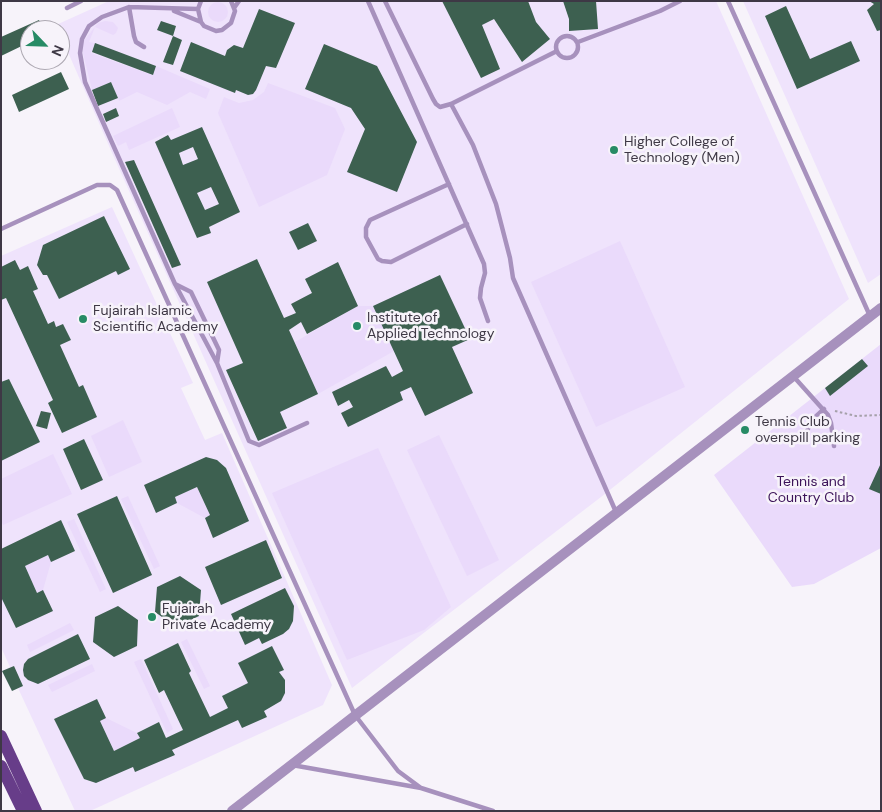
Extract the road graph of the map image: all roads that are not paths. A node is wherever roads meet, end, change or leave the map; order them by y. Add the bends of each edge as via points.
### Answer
1 (82, 1) edge
2 (201, 1) edge
3 (231, 1) edge
4 (239, 1) edge
5 (368, 1) edge
6 (385, 1) edge
7 (680, 1) edge
8 (728, 1) edge
9 (129, 7) junction
10 (67, 8) dead end
11 (234, 8) junction
12 (170, 9) junction
13 (198, 9) junction
14 (201, 22) junction
15 (578, 42) junction
16 (144, 47) dead end
17 (557, 51) junction
18 (451, 104) junction
19 (449, 184) junction
20 (467, 224) junction
21 (1, 229) edge
22 (175, 284) junction
23 (881, 308) edge
24 (870, 316) junction
25 (488, 321) dead end
26 (216, 364) junction
27 (793, 376) junction
28 (824, 409) junction
29 (307, 423) dead end
30 (806, 434) dead end
31 (834, 446) dead end
32 (616, 512) junction
33 (355, 715) junction
34 (1, 736) edge
35 (291, 765) junction
36 (1, 766) edge
37 (420, 788) junction
38 (22, 811) edge
39 (36, 811) edge
40 (232, 811) edge
41 (493, 811) edge

1 - 10 lane
2 - 13 lane
3 - 11 lane
4 - 11 lane
5 - 19 lane
6 - 18 lane via 436,104 440,107
7 - 15 lane
8 - 24 lane
9 - 12 lane
9 - 16 lane via 136,42
9 - 22 lane via 109,13 89,26 82,39 80,53 85,82
11 - 14 lane via 231,23 222,30 210,29
12 - 13 lane
12 - 14 lane
13 - 14 lane
15 - 17 lane via 569,36 561,37 556,44
15 - 17 lane via 578,50 573,56 566,58
17 - 18 lane
18 - 32 lane via 473,145 496,204 513,278
19 - 20 lane
19 - 20 lane via 370,220 366,238 378,259 391,262
20 - 25 lane via 484,264 480,298
21 - 33 lane via 97,185 110,185 117,190
22 - 26 lane
22 - 26 lane via 191,292 219,350
23 - 24 street
24 - 27 street
26 - 29 lane via 253,444 259,445
27 - 28 lane
27 - 32 street
28 - 30 lane via 811,421
28 - 31 lane via 831,423
32 - 33 street
33 - 35 street
33 - 37 lane via 398,772
34 - 39 main road
35 - 37 lane
35 - 40 street
36 - 38 main road
37 - 41 lane

